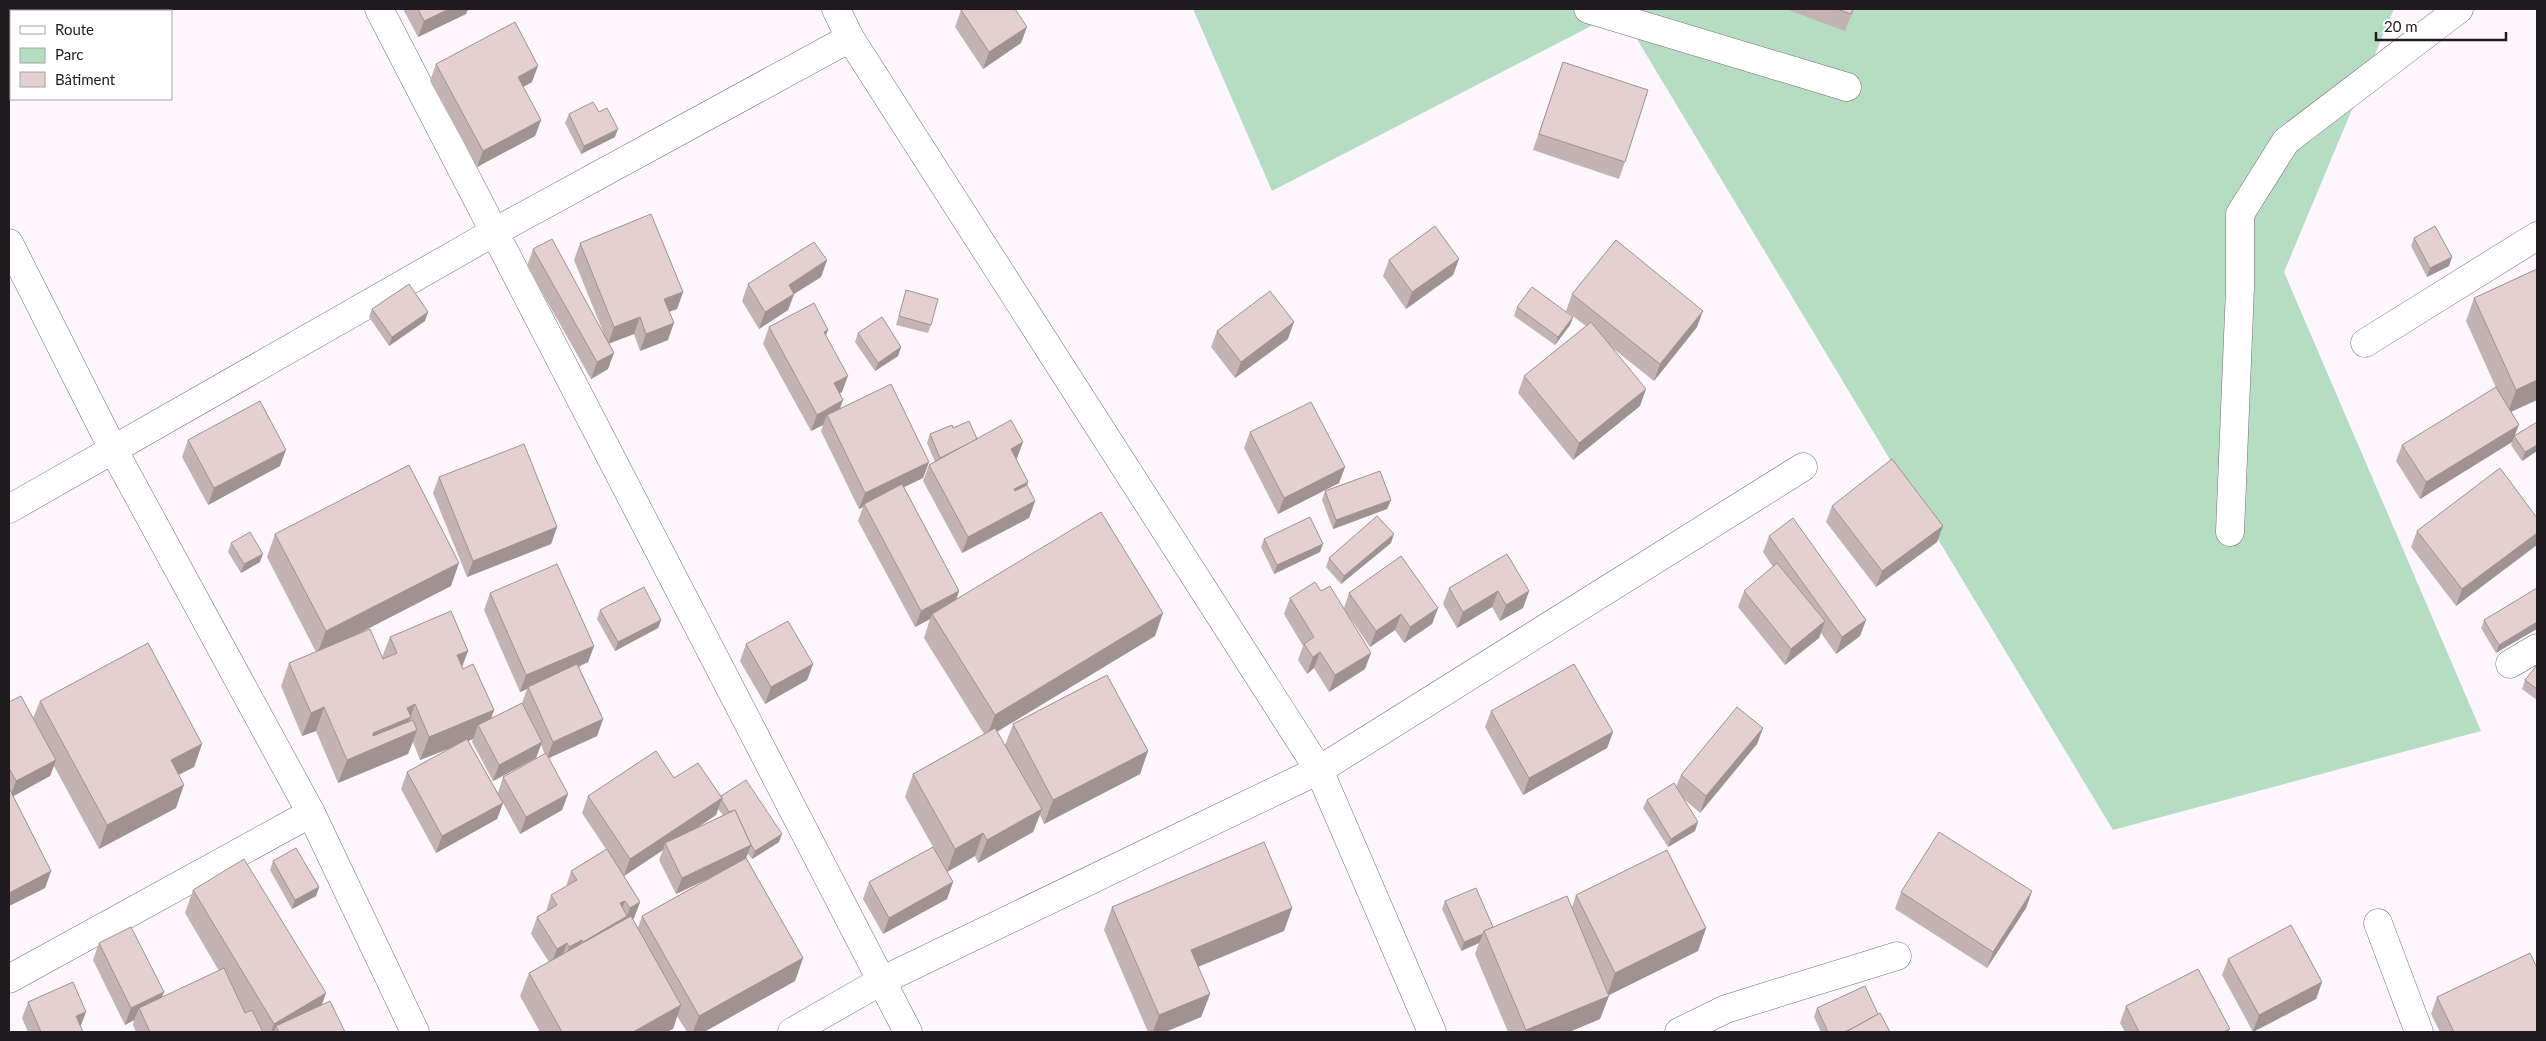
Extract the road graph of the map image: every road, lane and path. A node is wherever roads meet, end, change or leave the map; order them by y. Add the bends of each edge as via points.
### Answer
1 (379, 9) edge
2 (836, 9) edge
3 (1588, 9) edge
4 (2459, 9) edge
5 (850, 38) junction
6 (1847, 87) dead end
7 (496, 232) junction
8 (2537, 236) edge
9 (9, 243) edge
10 (2365, 343) dead end
11 (114, 451) junction
12 (1803, 467) dead end
13 (9, 509) edge
14 (2230, 532) dead end
15 (2537, 648) edge
16 (2510, 664) dead end
17 (1319, 770) junction
18 (312, 813) junction
19 (2378, 923) dead end
20 (1897, 956) dead end
21 (9, 979) edge
22 (881, 981) junction
23 (415, 1032) edge
24 (792, 1032) edge
25 (908, 1032) edge
26 (1432, 1032) edge
27 (1679, 1032) edge
28 (2419, 1032) edge

1 - 7 street
2 - 5 street
3 - 6 street
4 - 14 street via 2286,140 2240,214
5 - 7 street
5 - 17 street
7 - 11 street
7 - 22 street
8 - 10 street
9 - 11 street
11 - 13 street
11 - 18 street
12 - 17 street
15 - 16 street
17 - 22 street
17 - 26 street
18 - 21 street
18 - 23 street
19 - 28 street
20 - 27 street via 1726,1009
22 - 24 street
22 - 25 street

